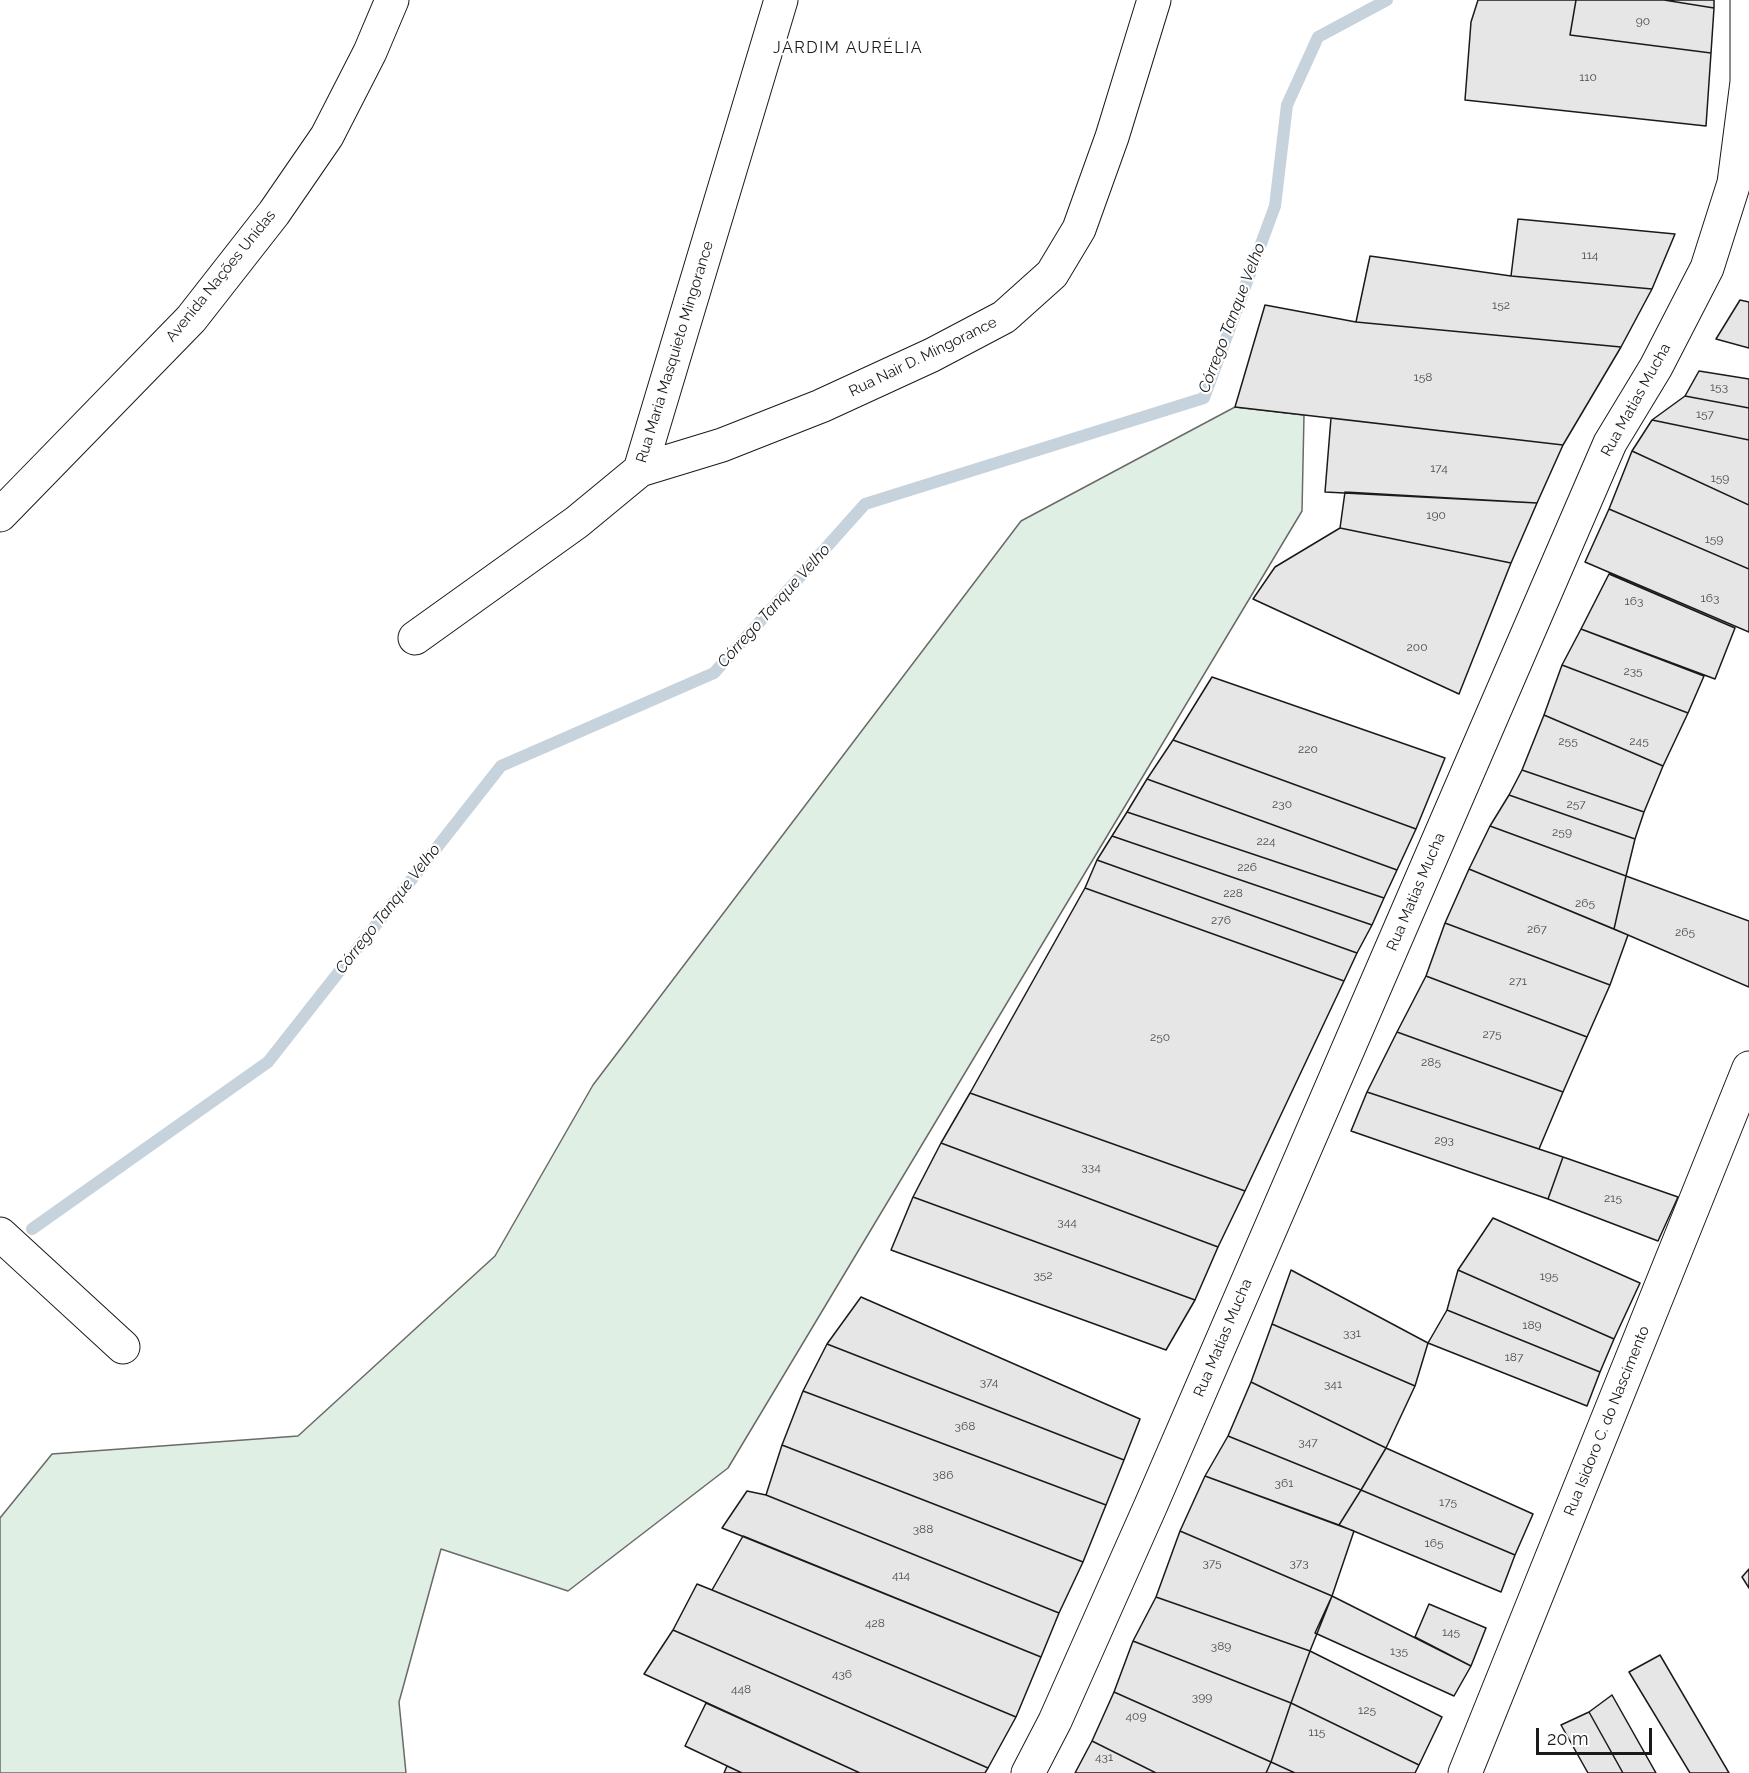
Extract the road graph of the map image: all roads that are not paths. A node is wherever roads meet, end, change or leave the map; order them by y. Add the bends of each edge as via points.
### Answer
1 (392, 0) edge
2 (781, 0) edge
3 (1154, 0) edge
4 (1748, 0) edge
5 (640, 470) junction
6 (0, 515) edge
7 (415, 638) dead end
8 (1749, 1068) edge
9 (0, 1234) edge
10 (123, 1347) dead end
11 (1028, 1773) edge
12 (1465, 1773) edge

1 - 6 street, Avenida Nações Unidas via 327,136 273,213 191,319
2 - 5 street, Rua Maria Masquieto Mingorance
3 - 5 street, Rua Nair D. Mingorance via 1112,137 1078,229 1052,274 1004,317 932,355 821,406 722,445
4 - 11 street, Rua Matias Mucha via 1747,82 1734,183 1707,268 1656,367 1610,443 1156,1494
5 - 7 street, Rua Maria Masquieto Mingorance via 577,522
8 - 12 street, Rua Isidoro C. do Nascimento
9 - 10 street

